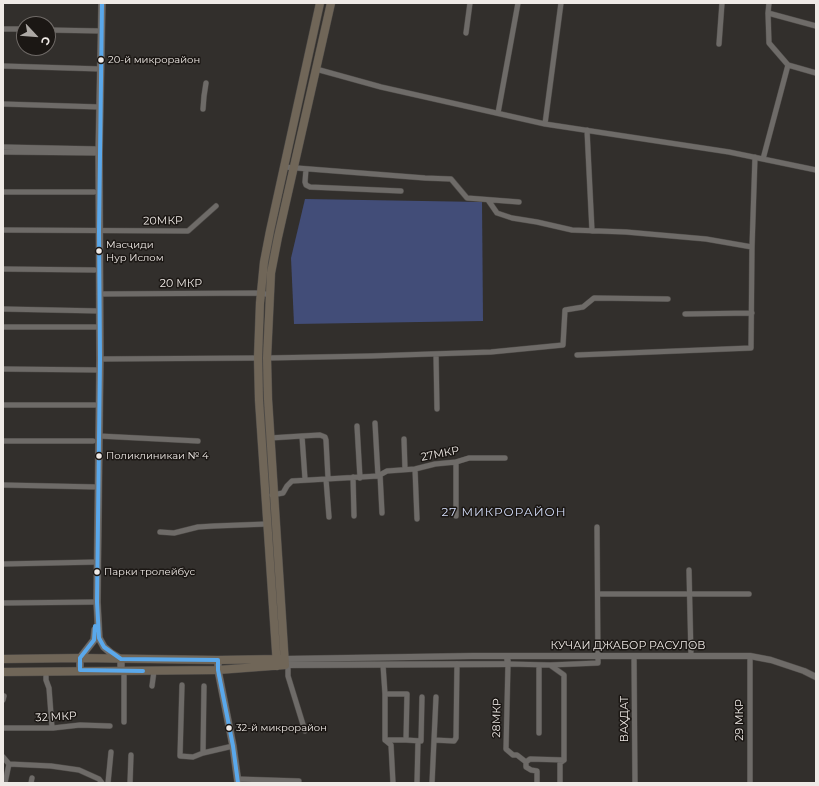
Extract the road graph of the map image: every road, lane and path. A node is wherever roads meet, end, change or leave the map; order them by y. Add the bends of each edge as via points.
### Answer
1 (102, 3) edge
2 (320, 3) edge
3 (331, 3) edge
4 (470, 3) edge
5 (518, 3) edge
6 (561, 3) edge
7 (722, 3) edge
8 (769, 3) edge
9 (768, 13) junction
10 (816, 26) edge
11 (3, 29) edge
12 (16, 29) edge
13 (56, 30) edge
14 (102, 31) junction
15 (466, 33) dead end
16 (719, 44) dead end
17 (788, 65) junction
18 (3, 66) edge
19 (306, 66) junction
20 (101, 69) junction
21 (316, 69) junction
22 (816, 73) edge
23 (303, 77) junction
24 (314, 78) junction
25 (206, 83) dead end
26 (3, 104) edge
27 (100, 107) junction
28 (203, 109) dead end
29 (498, 113) junction
30 (545, 124) junction
31 (587, 130) junction
32 (3, 147) edge
33 (99, 151) junction
34 (3, 152) edge
35 (755, 157) junction
36 (763, 159) junction
37 (284, 167) junction
38 (294, 168) junction
39 (306, 169) junction
40 (816, 170) edge
41 (402, 191) dead end
42 (3, 192) edge
43 (94, 192) dead end
44 (488, 200) junction
45 (519, 202) dead end
46 (216, 206) dead end
47 (3, 230) edge
48 (98, 231) junction
49 (592, 231) junction
50 (752, 247) junction
51 (3, 269) edge
52 (95, 270) dead end
53 (261, 293) junction
54 (100, 294) junction
55 (270, 295) junction
56 (668, 299) dead end
57 (3, 309) edge
58 (100, 311) junction
59 (752, 313) junction
60 (685, 314) dead end
61 (3, 327) edge
62 (100, 327) junction
63 (436, 354) junction
64 (577, 355) dead end
65 (258, 358) junction
66 (267, 358) junction
67 (100, 359) junction
68 (3, 369) edge
69 (100, 370) junction
70 (3, 405) edge
71 (99, 406) junction
72 (437, 409) dead end
73 (375, 423) dead end
74 (357, 426) dead end
75 (302, 436) junction
76 (98, 438) junction
77 (270, 438) junction
78 (404, 439) dead end
79 (3, 441) edge
80 (198, 441) dead end
81 (505, 458) dead end
82 (456, 462) junction
83 (405, 469) junction
84 (415, 469) junction
85 (379, 475) junction
86 (353, 478) junction
87 (360, 478) junction
88 (305, 479) junction
89 (327, 479) junction
90 (3, 485) edge
91 (98, 486) junction
92 (265, 495) junction
93 (275, 495) junction
94 (382, 513) dead end
95 (354, 516) dead end
96 (456, 516) dead end
97 (330, 517) dead end
98 (417, 519) dead end
99 (267, 524) junction
100 (597, 527) dead end
101 (160, 532) dead end
102 (98, 562) junction
103 (3, 564) edge
104 (689, 570) dead end
105 (598, 594) junction
106 (689, 594) junction
107 (749, 594) dead end
108 (97, 602) junction
109 (3, 603) edge
110 (507, 656) junction
111 (599, 656) junction
112 (634, 656) junction
113 (691, 656) junction
114 (750, 656) junction
115 (80, 658) junction
116 (332, 658) junction
117 (356, 658) junction
118 (3, 659) edge
119 (12, 659) junction
120 (121, 659) junction
121 (218, 660) junction
122 (282, 663) junction
123 (457, 664) junction
124 (508, 664) junction
125 (331, 665) junction
126 (383, 665) junction
127 (539, 665) junction
128 (550, 665) junction
129 (356, 666) junction
130 (80, 670) junction
131 (218, 670) junction
132 (46, 671) junction
133 (154, 671) junction
134 (3, 672) edge
135 (12, 672) junction
136 (123, 674) junction
137 (816, 677) edge
138 (182, 685) dead end
139 (152, 686) dead end
140 (204, 686) dead end
141 (385, 694) junction
142 (422, 697) dead end
143 (436, 697) dead end
144 (124, 722) dead end
145 (110, 726) dead end
146 (3, 728) edge
147 (52, 728) junction
148 (305, 731) dead end
149 (539, 733) dead end
150 (385, 740) junction
151 (406, 740) junction
152 (434, 740) junction
153 (418, 741) junction
154 (233, 746) junction
155 (111, 752) dead end
156 (202, 753) junction
157 (131, 755) dead end
158 (3, 757) edge
159 (564, 760) junction
160 (526, 762) junction
161 (9, 764) junction
162 (237, 781) edge
163 (299, 781) dead end
164 (6, 783) edge
165 (102, 783) edge
166 (108, 783) edge
167 (130, 783) edge
168 (393, 783) edge
169 (417, 783) edge
170 (432, 783) edge
171 (537, 783) edge
172 (560, 783) edge
173 (635, 783) edge
174 (750, 783) edge

1 - 14 main road
2 - 19 highway
3 - 21 highway
4 - 15 street
5 - 29 street
6 - 30 street
7 - 16 street
8 - 9 street
9 - 10 street
9 - 17 street via 769,43
11 - 12 street
13 - 14 street
14 - 20 main road
17 - 22 street
17 - 36 street
18 - 20 street
19 - 21 highway via 311,72
19 - 23 highway
20 - 27 main road
21 - 24 highway
21 - 29 street via 381,87
23 - 24 highway via 310,73
23 - 37 highway
24 - 38 highway
25 - 28 street
26 - 27 street
27 - 33 main road
29 - 30 street
30 - 31 street
31 - 35 street
31 - 49 street
32 - 33 street
33 - 34 street
33 - 48 main road
35 - 36 street
35 - 50 street
36 - 40 street
37 - 38 street
37 - 53 highway via 264,262
38 - 39 street
38 - 55 highway via 271,273
39 - 41 street via 305,182 310,187
39 - 44 street via 451,179 468,198
42 - 43 street
44 - 45 street
44 - 49 street via 497,212 512,218 572,230
46 - 48 street, 20МКР via 188,231
47 - 48 street, 20МКР
48 - 54 main road
49 - 50 street via 706,239
50 - 59 street
51 - 52 street
53 - 54 street, 20 МКР
53 - 55 street, 20 МКР
53 - 65 highway
54 - 58 main road
55 - 66 highway
56 - 63 street via 594,298 583,307 565,310 563,345
57 - 58 street
58 - 62 main road
59 - 60 street
59 - 64 street via 751,348
61 - 62 street
62 - 67 main road
63 - 66 street
63 - 72 street
65 - 67 street
65 - 92 highway
66 - 77 highway
67 - 69 main road
68 - 69 street
69 - 71 main road
70 - 71 street
71 - 76 main road
73 - 85 street
74 - 87 street
75 - 77 street
75 - 88 street
75 - 89 street via 325,437
76 - 79 street
76 - 80 street
76 - 91 main road
77 - 93 highway
78 - 83 street, 27МКР
81 - 82 street, 27МКР via 469,458
82 - 84 street, 27МКР
82 - 96 street
83 - 84 street, 27МКР
83 - 85 street, 27МКР via 387,471
84 - 98 street, 27МКР
85 - 87 street, 27МКР
85 - 94 street
86 - 87 street, 27МКР
86 - 89 street, 27МКР
86 - 95 street
88 - 89 street, 27МКР
88 - 93 street, 27МКР via 292,481 283,494
89 - 97 street
90 - 91 street
91 - 102 main road
92 - 93 street
92 - 99 highway
93 - 122 highway
99 - 101 street via 198,527 174,533
99 - 122 highway
100 - 105 street
102 - 103 street
102 - 108 main road
104 - 106 street
105 - 106 street
105 - 111 street
106 - 107 street
106 - 113 street
108 - 109 street
108 - 115 main road via 94,640
108 - 120 main road via 100,642
110 - 111 street, КУЧАИ ДЖАБОР РАСУЛОВ
110 - 117 street, КУЧАИ ДЖАБОР РАСУЛОВ
110 - 124 street
111 - 112 street, КУЧАИ ДЖАБОР РАСУЛОВ
111 - 128 street via 598,663
112 - 113 street, КУЧАИ ДЖАБОР РАСУЛОВ
112 - 173 street, ВАҲДАТ
113 - 114 street, КУЧАИ ДЖАБОР РАСУЛОВ
114 - 137 street, КУЧАИ ДЖАБОР РАСУЛОВ via 771,660
114 - 174 street, 29 МКР
115 - 119 highway
115 - 120 highway
115 - 130 main road
116 - 117 street, КУЧАИ ДЖАБОР РАСУЛОВ
116 - 122 street, КУЧАИ ДЖАБОР РАСУЛОВ
116 - 125 street
117 - 129 street
118 - 119 highway
119 - 135 highway via 16,666
120 - 121 highway
120 - 136 main road
121 - 122 highway
121 - 131 main road
122 - 125 street
122 - 131 highway
122 - 148 street
123 - 124 street
123 - 126 street
123 - 152 street via 456,738 454,741
124 - 127 street
124 - 160 street, 28МКР via 506,749
125 - 129 street
126 - 129 street
126 - 141 street
127 - 128 street
127 - 149 street
128 - 159 street via 564,675
130 - 132 highway
130 - 136 highway
131 - 133 highway
131 - 154 main road
132 - 135 highway
132 - 147 street
133 - 136 highway
133 - 139 street
134 - 135 highway
136 - 144 street
138 - 156 street via 180,756 193,757
140 - 156 street
141 - 150 street
141 - 151 street via 407,694
142 - 153 street
143 - 152 street
145 - 147 street, 32 МКР via 80,725
146 - 147 street, 32 МКР
150 - 151 street
150 - 168 street via 391,746
151 - 153 street
152 - 170 street
153 - 169 street
154 - 156 street
154 - 162 main road
155 - 166 street
157 - 167 street
158 - 161 street
159 - 160 street via 530,759
159 - 172 street via 560,764
160 - 171 street, 28МКР via 526,767 537,771
161 - 164 street
161 - 165 street via 79,770 99,779
162 - 163 street

